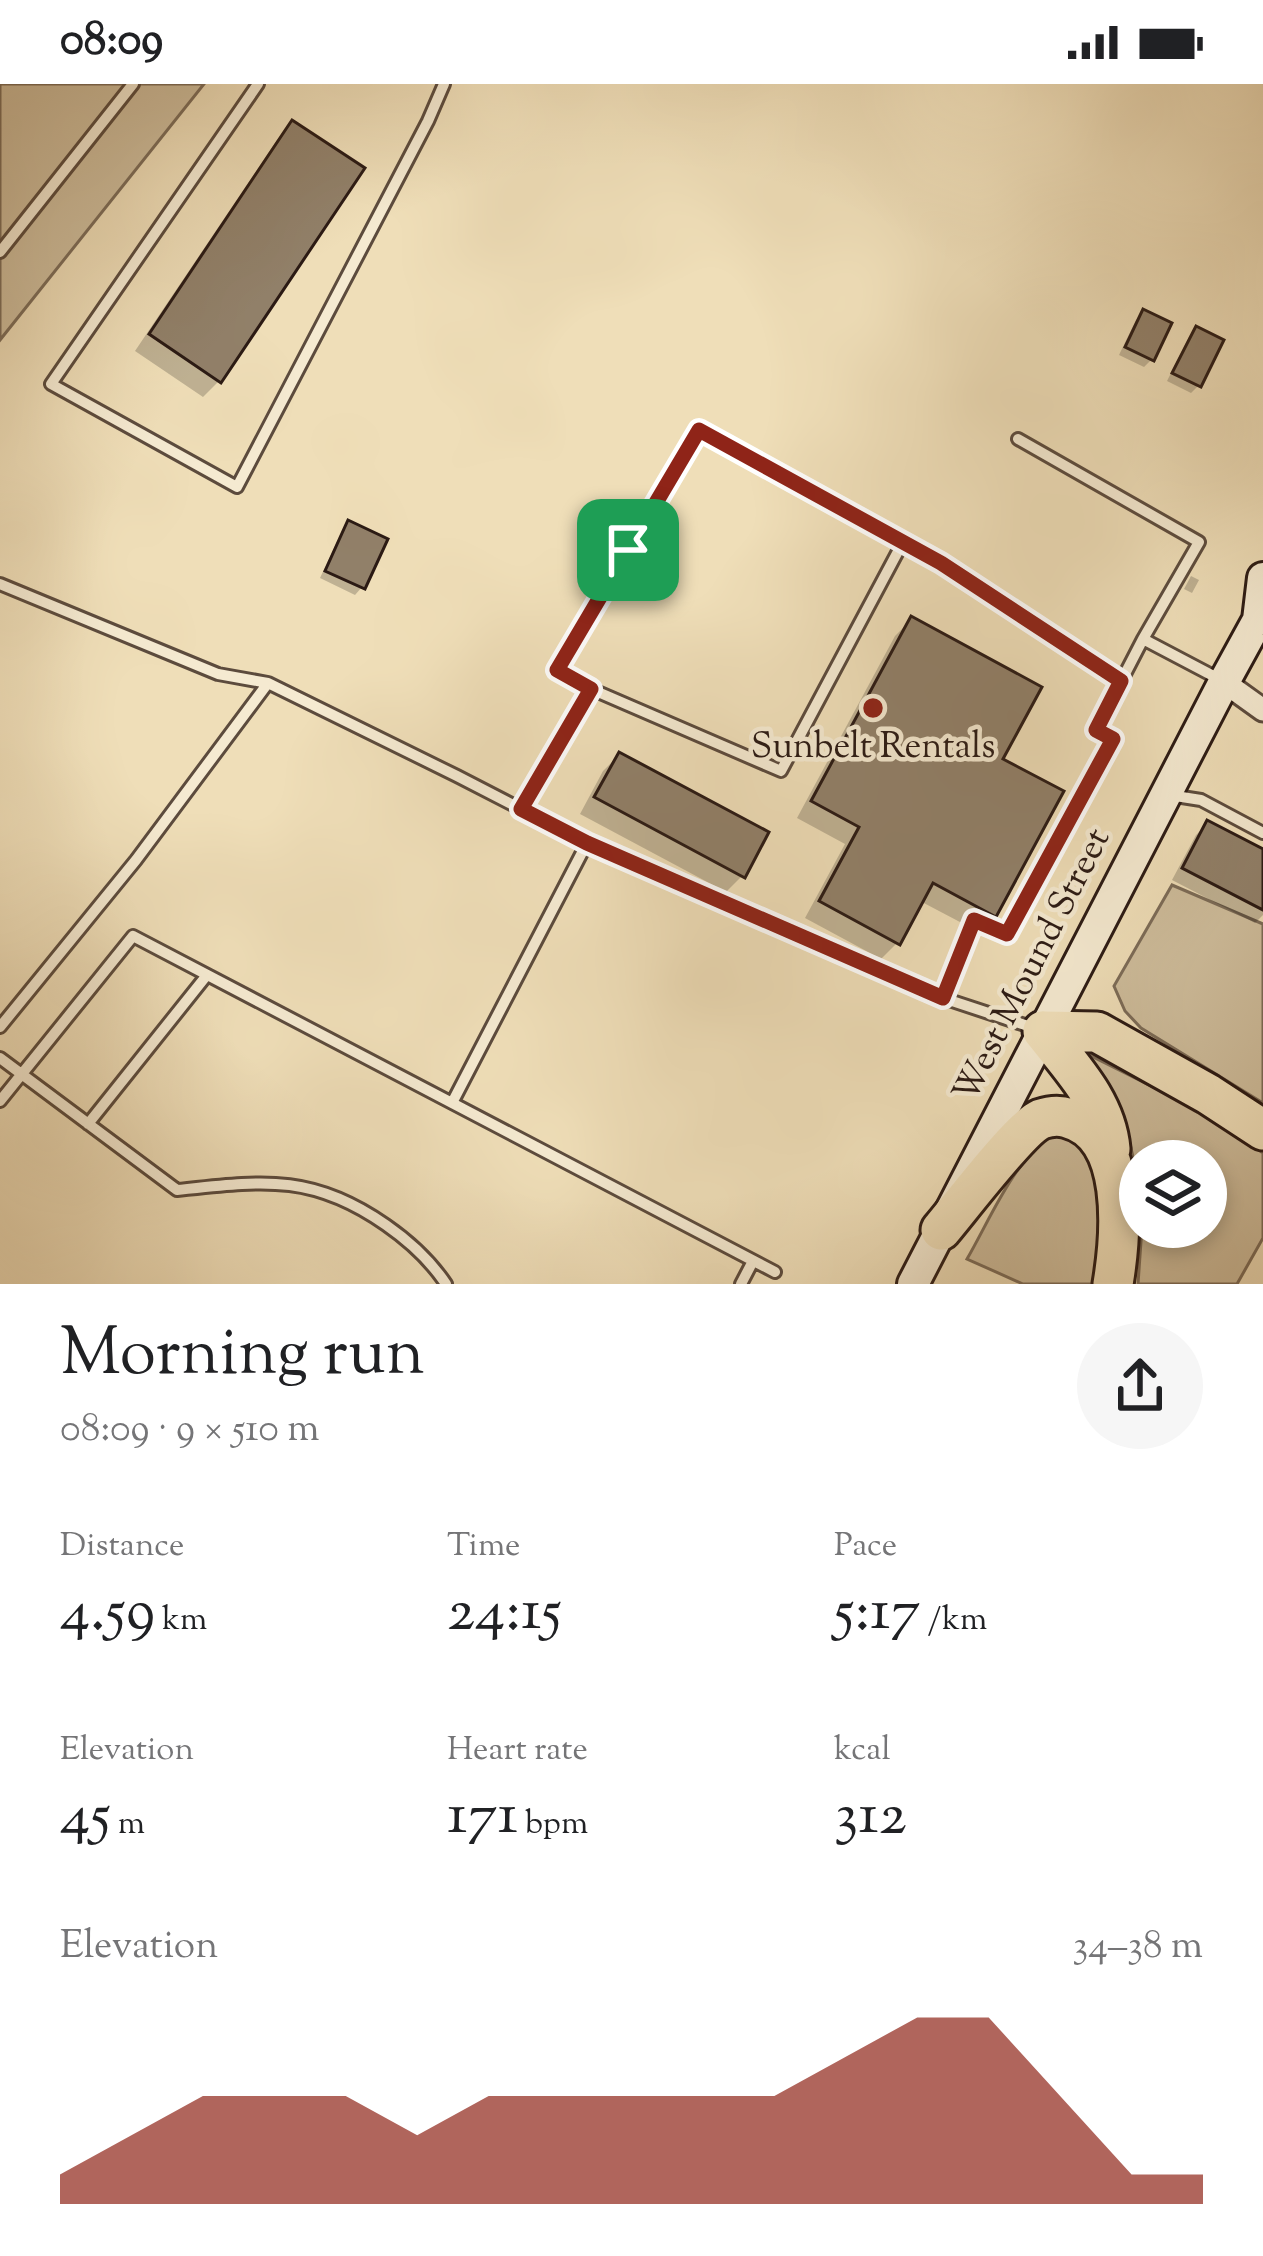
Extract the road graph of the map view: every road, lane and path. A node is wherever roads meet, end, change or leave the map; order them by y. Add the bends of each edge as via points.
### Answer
1 (134, 84) edge
2 (258, 84) edge
3 (444, 84) edge
4 (0, 252) edge
5 (1018, 439) dead end
6 (903, 542) junction
7 (1263, 578) edge
8 (0, 584) edge
9 (1260, 618) edge
10 (1143, 639) junction
11 (1121, 681) junction
12 (1224, 682) junction
13 (268, 683) junction
14 (591, 689) junction
15 (1263, 710) edge
16 (1166, 795) junction
17 (521, 809) junction
18 (1263, 832) edge
19 (587, 843) junction
20 (207, 975) junction
21 (943, 998) junction
22 (0, 1027) edge
23 (1043, 1030) junction
24 (0, 1058) edge
25 (22, 1074) junction
26 (0, 1101) edge
27 (452, 1103) junction
28 (88, 1124) junction
29 (1263, 1130) edge
30 (1111, 1161) junction
31 (941, 1230) junction
32 (754, 1261) junction
33 (776, 1272) dead end
34 (446, 1284) edge
35 (741, 1284) edge
36 (913, 1284) edge
37 (1113, 1284) edge

1 - 4 lane
2 - 3 lane via 51,384 237,487
5 - 10 lane via 1198,542
6 - 11 lane
6 - 14 lane via 781,771
6 - 14 lane via 699,430 557,670
7 - 9 main road, West Mound Street
8 - 13 lane via 218,674
9 - 12 main road, West Mound Street
10 - 11 lane
10 - 12 lane
11 - 21 lane via 1096,730 1113,739 1007,934 974,920
12 - 15 street
12 - 16 main road, West Mound Street
13 - 17 lane
13 - 22 lane
14 - 17 lane
16 - 18 lane via 1201,800
16 - 23 main road, West Mound Street
17 - 19 lane
19 - 21 lane
19 - 27 lane
20 - 25 lane via 133,937
20 - 27 lane
20 - 28 lane
21 - 23 lane
23 - 29 highway via 1097,1032
23 - 30 highway via 1094,1097
23 - 31 main road, West Mound Street
24 - 25 lane
25 - 26 lane
25 - 28 lane
27 - 32 lane
28 - 34 lane via 177,1190 308,1186 360,1207 412,1243
30 - 31 highway via 1081,1121 1037,1120
30 - 37 highway via 1119,1206
31 - 36 main road, West Mound Street
32 - 33 lane
32 - 35 lane

